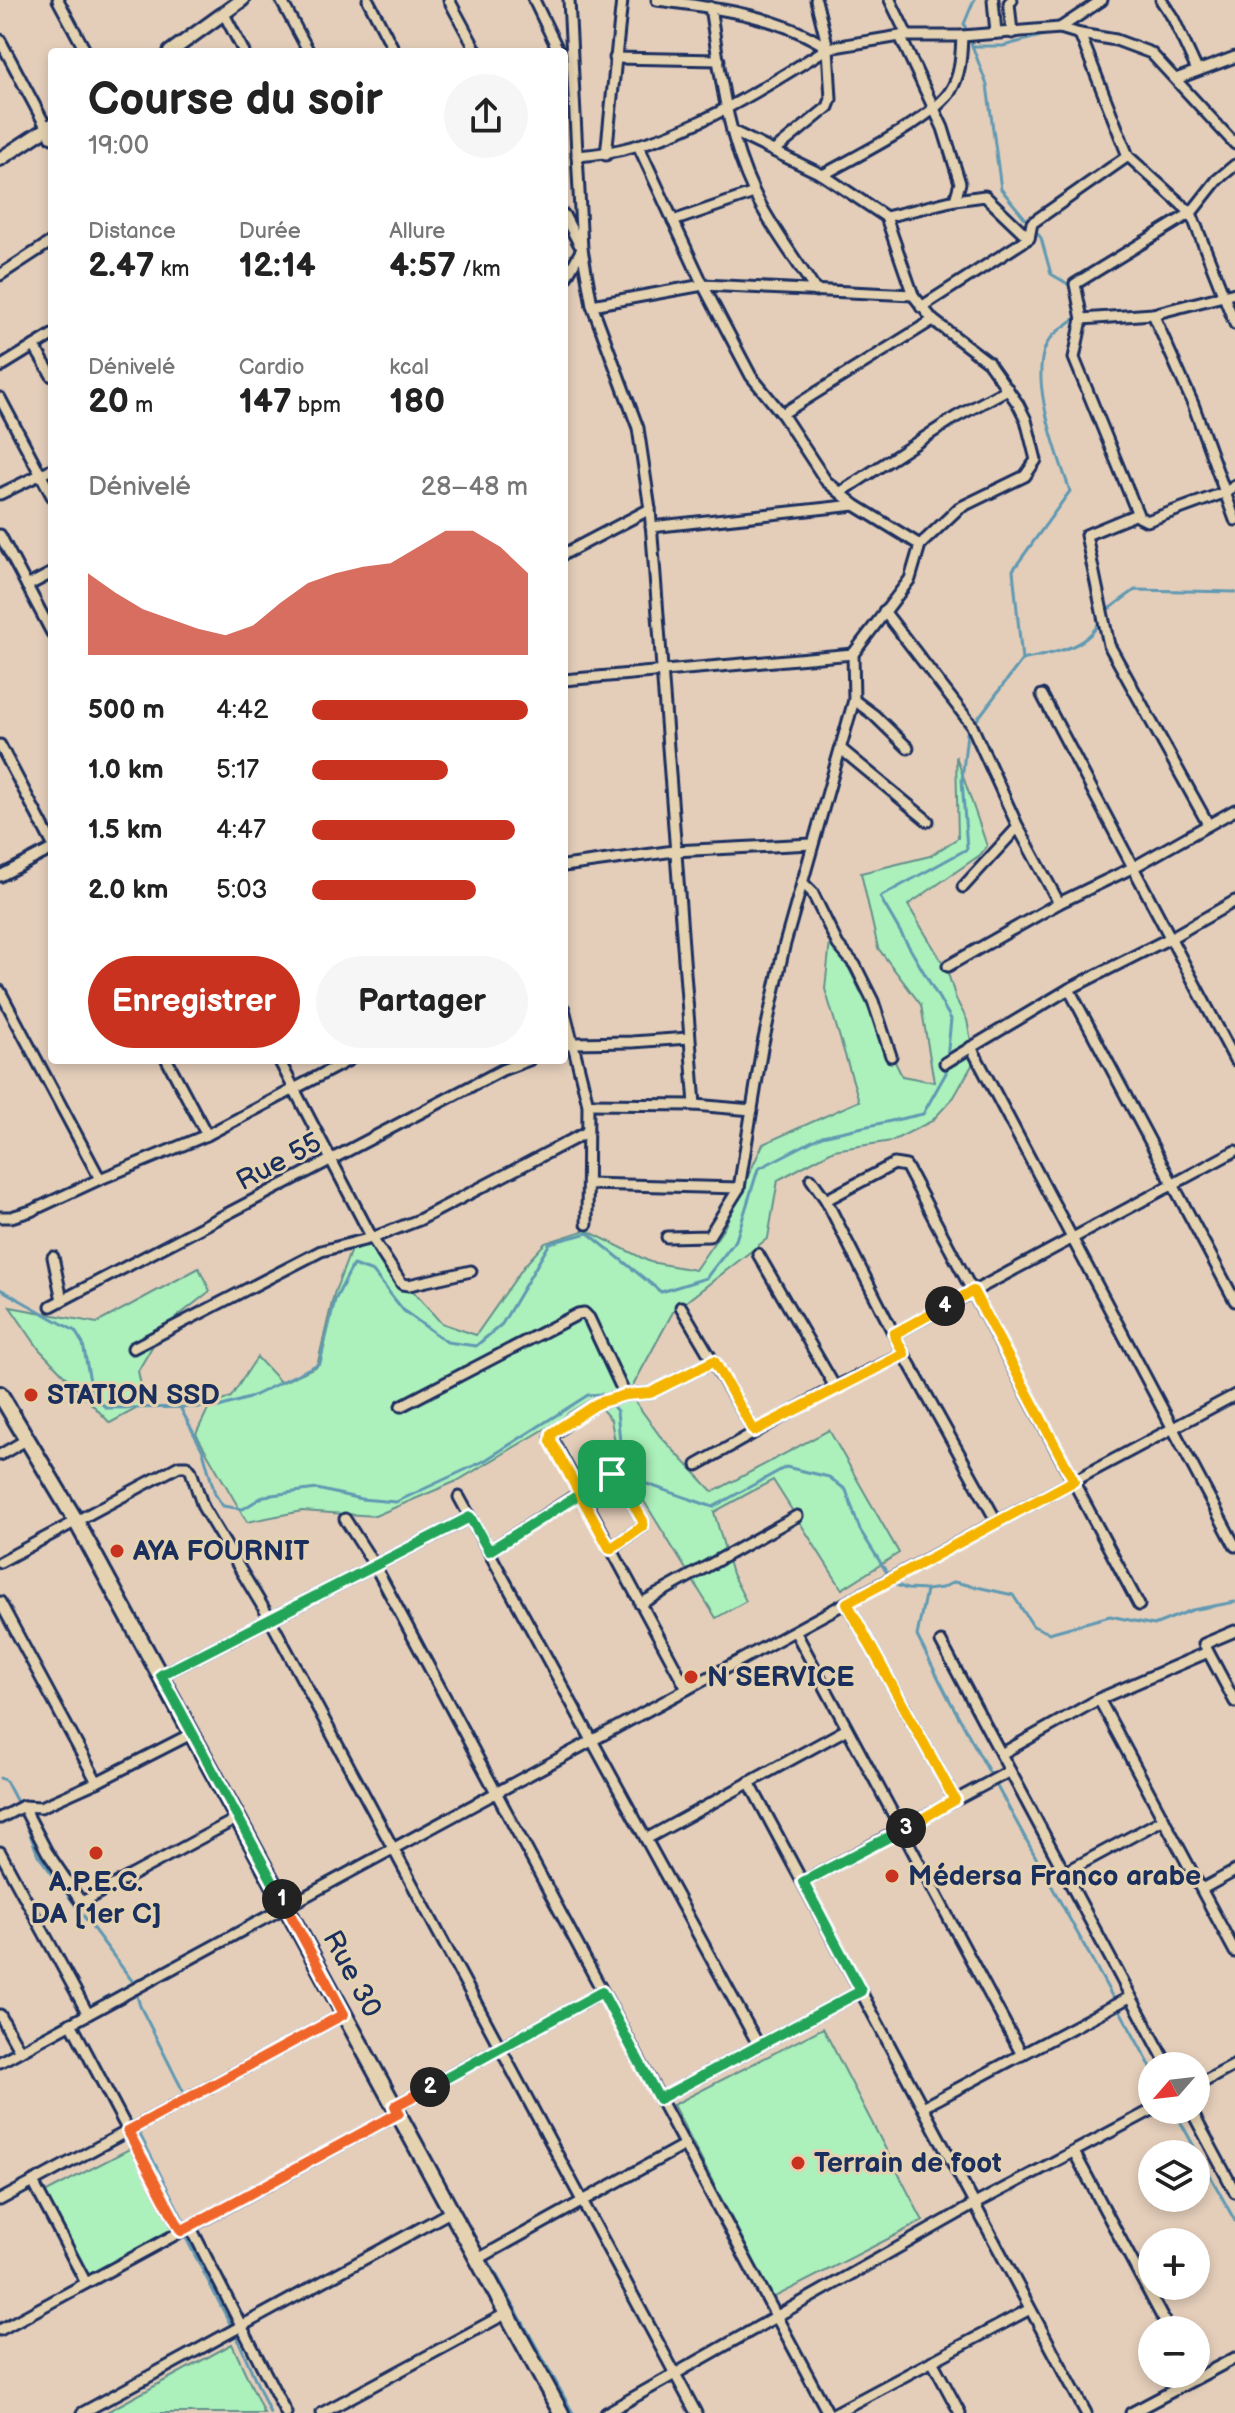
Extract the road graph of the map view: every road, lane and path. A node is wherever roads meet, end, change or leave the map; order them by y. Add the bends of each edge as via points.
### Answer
1 (58, 0) edge
2 (242, 0) edge
3 (281, 0) edge
4 (368, 0) edge
5 (449, 0) edge
6 (534, 0) edge
7 (569, 0) edge
8 (622, 0) edge
9 (657, 0) edge
10 (816, 0) edge
11 (890, 0) edge
12 (993, 0) edge
13 (1012, 0) edge
14 (1102, 0) edge
15 (1161, 0) edge
16 (725, 5) edge
17 (710, 7) junction
18 (224, 14) junction
19 (1060, 28) junction
20 (992, 33) junction
21 (1012, 33) junction
22 (1080, 34) junction
23 (903, 36) junction
24 (962, 36) junction
25 (0, 40) edge
26 (84, 48) edge
27 (180, 48) edge
28 (242, 48) edge
29 (307, 48) edge
30 (393, 48) edge
31 (475, 48) edge
32 (557, 48) edge
33 (828, 48) junction
34 (1235, 57) edge
35 (615, 58) junction
36 (568, 59) edge
37 (719, 60) junction
38 (1197, 70) junction
39 (1176, 79) junction
40 (935, 110) junction
41 (727, 111) junction
42 (48, 127) edge
43 (732, 131) junction
44 (48, 132) edge
45 (1235, 144) edge
46 (638, 145) junction
47 (774, 151) junction
48 (606, 155) junction
49 (577, 156) junction
50 (1128, 156) junction
51 (0, 159) edge
52 (1235, 165) edge
53 (823, 175) junction
54 (754, 193) junction
55 (955, 200) junction
56 (1191, 213) junction
57 (886, 217) junction
58 (673, 221) junction
59 (568, 223) edge
60 (1029, 238) junction
61 (48, 244) edge
62 (582, 249) junction
63 (568, 274) edge
64 (0, 275) edge
65 (703, 285) junction
66 (816, 291) junction
67 (1235, 293) edge
68 (913, 295) junction
69 (1223, 297) junction
70 (592, 305) junction
71 (921, 307) junction
72 (1153, 314) junction
73 (1082, 319) junction
74 (933, 320) junction
75 (1235, 324) edge
76 (48, 337) edge
77 (34, 346) junction
78 (0, 367) edge
79 (48, 369) edge
80 (1008, 389) junction
81 (0, 398) edge
82 (782, 414) junction
83 (48, 471) edge
84 (40, 474) junction
85 (1235, 486) edge
86 (48, 489) edge
87 (841, 492) junction
88 (1226, 492) junction
89 (0, 494) edge
90 (855, 505) junction
91 (650, 509) junction
92 (1137, 514) junction
93 (1235, 520) edge
94 (651, 527) junction
95 (0, 535) edge
96 (920, 545) junction
97 (568, 552) edge
98 (48, 575) edge
99 (27, 586) junction
100 (884, 611) junction
101 (48, 625) edge
102 (853, 654) junction
103 (662, 671) junction
104 (568, 680) edge
105 (1042, 695) dead end
106 (854, 700) junction
107 (0, 745) edge
108 (908, 748) dead end
109 (841, 749) junction
110 (1235, 810) edge
111 (928, 821) dead end
112 (1208, 824) junction
113 (1018, 827) junction
114 (48, 838) edge
115 (812, 844) junction
116 (48, 848) edge
117 (674, 851) junction
118 (568, 865) edge
119 (1134, 867) junction
120 (0, 876) edge
121 (802, 882) junction
122 (963, 887) dead end
123 (1235, 901) edge
124 (1059, 903) junction
125 (1172, 937) junction
126 (948, 966) dead end
127 (1069, 989) junction
128 (0, 991) edge
129 (688, 1038) junction
130 (568, 1045) edge
131 (971, 1047) junction
132 (891, 1056) dead end
133 (1235, 1060) edge
134 (945, 1063) dead end
135 (169, 1064) edge
136 (281, 1064) edge
137 (341, 1064) edge
138 (518, 1064) edge
139 (294, 1089) junction
140 (588, 1104) junction
141 (695, 1105) junction
142 (752, 1110) junction
143 (587, 1132) junction
144 (207, 1135) junction
145 (1235, 1151) edge
146 (331, 1159) junction
147 (100, 1179) junction
148 (811, 1179) dead end
149 (588, 1184) junction
150 (1172, 1184) junction
151 (739, 1188) junction
152 (826, 1200) junction
153 (0, 1217) edge
154 (587, 1224) dead end
155 (667, 1237) dead end
156 (372, 1238) junction
157 (1072, 1238) junction
158 (758, 1254) dead end
159 (53, 1257) dead end
160 (471, 1271) dead end
161 (973, 1291) junction
162 (62, 1300) junction
163 (1235, 1301) edge
164 (51, 1306) dead end
165 (681, 1307) dead end
166 (894, 1334) junction
167 (133, 1348) dead end
168 (904, 1354) junction
169 (714, 1361) junction
170 (835, 1387) junction
171 (0, 1394) edge
172 (625, 1395) junction
173 (1235, 1395) edge
174 (401, 1406) dead end
175 (1172, 1428) junction
176 (754, 1431) junction
177 (26, 1440) junction
178 (0, 1455) edge
179 (697, 1465) dead end
180 (1074, 1481) junction
181 (581, 1492) junction
182 (459, 1497) dead end
183 (797, 1516) dead end
184 (470, 1517) junction
185 (345, 1519) dead end
186 (76, 1521) junction
187 (997, 1522) junction
188 (1235, 1546) edge
189 (610, 1549) junction
190 (489, 1551) junction
191 (0, 1562) edge
192 (375, 1566) junction
193 (0, 1602) edge
194 (847, 1603) junction
195 (640, 1604) junction
196 (1139, 1605) dead end
197 (270, 1619) junction
198 (795, 1631) junction
199 (1235, 1631) edge
200 (941, 1642) dead end
201 (1208, 1652) junction
202 (161, 1675) junction
203 (687, 1689) junction
204 (1099, 1699) junction
205 (1235, 1702) edge
206 (847, 1729) junction
207 (191, 1734) junction
208 (592, 1740) junction
209 (1001, 1754) junction
210 (1010, 1771) junction
211 (97, 1782) junction
212 (749, 1782) junction
213 (496, 1793) junction
214 (955, 1800) junction
215 (23, 1806) junction
216 (0, 1818) edge
217 (238, 1818) junction
218 (1164, 1819) junction
219 (902, 1830) junction
220 (646, 1839) junction
221 (394, 1848) junction
222 (0, 1852) edge
223 (1235, 1871) edge
224 (1064, 1873) junction
225 (803, 1882) junction
226 (1202, 1889) junction
227 (286, 1907) junction
228 (1235, 1952) edge
229 (861, 1991) junction
230 (602, 1992) junction
231 (1130, 1997) junction
232 (88, 2014) junction
233 (344, 2014) junction
234 (0, 2015) edge
235 (71, 2023) junction
236 (759, 2046) junction
237 (500, 2048) junction
238 (20, 2051) junction
239 (1160, 2052) edge
240 (1022, 2055) junction
241 (0, 2062) edge
242 (1235, 2065) edge
243 (1210, 2078) edge
244 (659, 2099) junction
245 (923, 2107) junction
246 (397, 2110) junction
247 (1138, 2118) edge
248 (1199, 2124) edge
249 (134, 2127) junction
250 (684, 2145) junction
251 (1074, 2152) junction
252 (33, 2182) junction
253 (1235, 2192) edge
254 (0, 2200) edge
255 (582, 2201) junction
256 (975, 2204) junction
257 (452, 2211) junction
258 (185, 2229) junction
259 (478, 2259) junction
260 (86, 2283) junction
261 (1030, 2309) junction
262 (507, 2313) junction
263 (1162, 2316) edge
264 (776, 2317) junction
265 (237, 2328) junction
266 (0, 2330) edge
267 (1235, 2358) edge
268 (932, 2361) junction
269 (1210, 2369) edge
270 (676, 2375) junction
271 (1174, 2388) edge
272 (82, 2413) edge
273 (286, 2413) edge
274 (322, 2413) edge
275 (561, 2413) edge
276 (606, 2413) edge
277 (696, 2413) edge
278 (828, 2413) edge
279 (835, 2413) edge
280 (960, 2413) edge
281 (1086, 2413) edge
282 (1131, 2413) edge

1 - 26 street
2 - 18 street
3 - 29 street
4 - 30 street
5 - 31 street
6 - 32 street
7 - 36 street
8 - 35 street
9 - 17 street
10 - 33 street
11 - 23 street
12 - 20 street
13 - 21 street
14 - 19 street
15 - 38 street
16 - 17 street
16 - 33 street via 803,31
17 - 37 street
18 - 27 street
18 - 28 street
19 - 21 street
19 - 22 street
20 - 21 street
20 - 24 street
22 - 39 street via 1151,53
22 - 50 street
23 - 24 street
23 - 33 street
23 - 40 street
24 - 40 street via 961,65 952,90
25 - 42 street
33 - 41 street
33 - 47 street via 828,107
34 - 38 street
35 - 37 street
35 - 48 street
36 - 49 street
37 - 41 street
38 - 39 street
39 - 45 street
40 - 53 street
40 - 55 street via 960,183
41 - 43 street
41 - 46 street
43 - 47 street
43 - 54 street
44 - 51 street
46 - 48 street
46 - 58 street
47 - 53 street
48 - 49 street
49 - 62 street
50 - 56 street
50 - 60 street via 1032,223
52 - 56 street
53 - 57 street
54 - 58 street
54 - 66 street
55 - 57 street
55 - 60 street via 985,196
56 - 69 street
56 - 73 street via 1075,284
57 - 68 street
58 - 65 street
59 - 62 street
60 - 71 street
61 - 64 street
62 - 63 street
62 - 70 street
65 - 66 street
65 - 70 street
65 - 82 street via 751,376
66 - 68 street
67 - 69 street
68 - 71 street
69 - 72 street
69 - 75 street
70 - 91 street via 638,428
71 - 74 street
72 - 73 street
72 - 88 street
73 - 92 street via 1074,358
74 - 80 street via 988,362
74 - 82 street
76 - 77 street
77 - 78 street
77 - 79 street
80 - 87 street
80 - 96 street via 1026,420 1036,460 1032,469 959,508
81 - 84 street
82 - 87 street via 826,481
83 - 84 street
84 - 86 street
84 - 89 street
85 - 88 street
87 - 90 street
88 - 92 street via 1147,521
88 - 93 street
90 - 94 street
90 - 96 street
91 - 94 street
91 - 97 street
92 - 112 street via 1086,535 1109,645
94 - 103 street
95 - 99 street
96 - 100 street via 910,579
98 - 99 street
99 - 101 street
100 - 102 street
100 - 113 street via 971,724
102 - 103 street
102 - 106 street
103 - 104 street
103 - 117 street
105 - 119 street
106 - 108 street
106 - 109 street
107 - 114 street
109 - 111 street
109 - 115 street
110 - 112 street
112 - 119 street
113 - 122 street
113 - 124 street
115 - 117 street
115 - 121 street
116 - 120 street
117 - 118 street
117 - 129 street
119 - 124 street
119 - 125 street
121 - 132 street via 855,965
121 - 142 street
123 - 125 street
124 - 126 street
125 - 127 street
125 - 133 street
127 - 131 street
127 - 150 street
128 - 147 street
129 - 130 street
129 - 141 street
130 - 140 street
131 - 134 street
131 - 157 street
135 - 144 street
136 - 139 street
137 - 139 street
138 - 146 street, Rue 55
139 - 144 street
139 - 146 street
140 - 141 street
140 - 143 street
141 - 142 street
142 - 151 street
143 - 149 street
143 - 156 street via 419,1220
144 - 147 street
145 - 150 street
146 - 156 street
146 - 162 street, Rue 55
147 - 153 street via 31,1211
148 - 152 street
149 - 151 street
149 - 154 street
150 - 157 street
150 - 163 street
151 - 155 street via 709,1236
152 - 161 street via 894,1164 906,1166
152 - 166 street
156 - 160 street via 402,1284
156 - 167 street via 321,1251
157 - 161 street
157 - 175 street
158 - 170 street
159 - 162 street
161 - 166 street
161 - 180 street
162 - 164 street, Rue 55
165 - 169 street
166 - 168 street
168 - 170 street
168 - 187 street
169 - 172 street via 650,1393
169 - 176 street
170 - 176 street
171 - 177 main road, Rue 30
172 - 174 street via 584,1313
172 - 181 street via 598,1403 552,1433 551,1441
173 - 175 street
175 - 180 street
175 - 188 street
176 - 179 street
177 - 178 street
177 - 186 main road, Rue 30
180 - 187 street
180 - 196 street
181 - 189 street
181 - 189 street via 616,1474 643,1521 640,1531
181 - 190 street
182 - 184 street
183 - 195 street
184 - 190 street
184 - 192 street
185 - 192 street
186 - 191 street
186 - 197 street via 187,1466 203,1507
186 - 202 main road, Rue 30
187 - 194 street
189 - 195 street
190 - 208 street
192 - 197 street
192 - 213 street
193 - 211 street
194 - 198 street
194 - 214 street
195 - 203 street
197 - 202 street
197 - 221 street
198 - 203 street
198 - 206 street
199 - 201 street via 1204,1644
200 - 209 street
201 - 204 street
201 - 205 street
202 - 207 main road, Rue 30
203 - 208 street
204 - 209 street
204 - 218 street
206 - 212 street
206 - 219 street
207 - 211 street
207 - 217 main road, Rue 30
208 - 213 street
208 - 220 street
209 - 210 street
210 - 214 street
210 - 224 street
211 - 215 street via 41,1807
212 - 220 street
212 - 225 street
213 - 221 street
213 - 230 street
214 - 219 street
215 - 216 street
215 - 217 street via 47,1852 84,1901
217 - 227 main road, Rue 30
218 - 224 street
218 - 226 street
219 - 225 street
219 - 240 street
220 - 236 street
221 - 227 street
221 - 237 street
222 - 232 street
223 - 226 street
224 - 231 street
225 - 229 street
226 - 228 street
227 - 232 street
227 - 233 main road, Rue 30
229 - 236 street
229 - 245 street
230 - 237 street
230 - 244 street
231 - 239 street
231 - 240 street
232 - 235 street
233 - 246 main road, Rue 30
233 - 249 street
234 - 238 street
235 - 238 street
235 - 249 street
236 - 244 street
237 - 246 street
237 - 255 street
238 - 241 street
240 - 245 street
242 - 243 street
244 - 250 street
245 - 256 street
246 - 257 main road, Rue 30
246 - 258 street
247 - 251 street
248 - 253 street
249 - 252 street
249 - 258 street
250 - 255 street
250 - 264 street
251 - 256 street
251 - 263 street
252 - 254 street
252 - 260 street
255 - 259 street
255 - 270 street
256 - 261 street
256 - 264 street
257 - 259 main road, Rue 30
257 - 265 street
258 - 260 street
258 - 265 street
259 - 262 main road, Rue 30
260 - 266 street
261 - 268 street
261 - 281 street
262 - 274 street
262 - 275 main road, Rue 30
264 - 270 street
264 - 278 street
265 - 272 street
265 - 273 street
267 - 269 street
268 - 279 street
268 - 280 street
270 - 276 street
270 - 277 street
271 - 282 street

